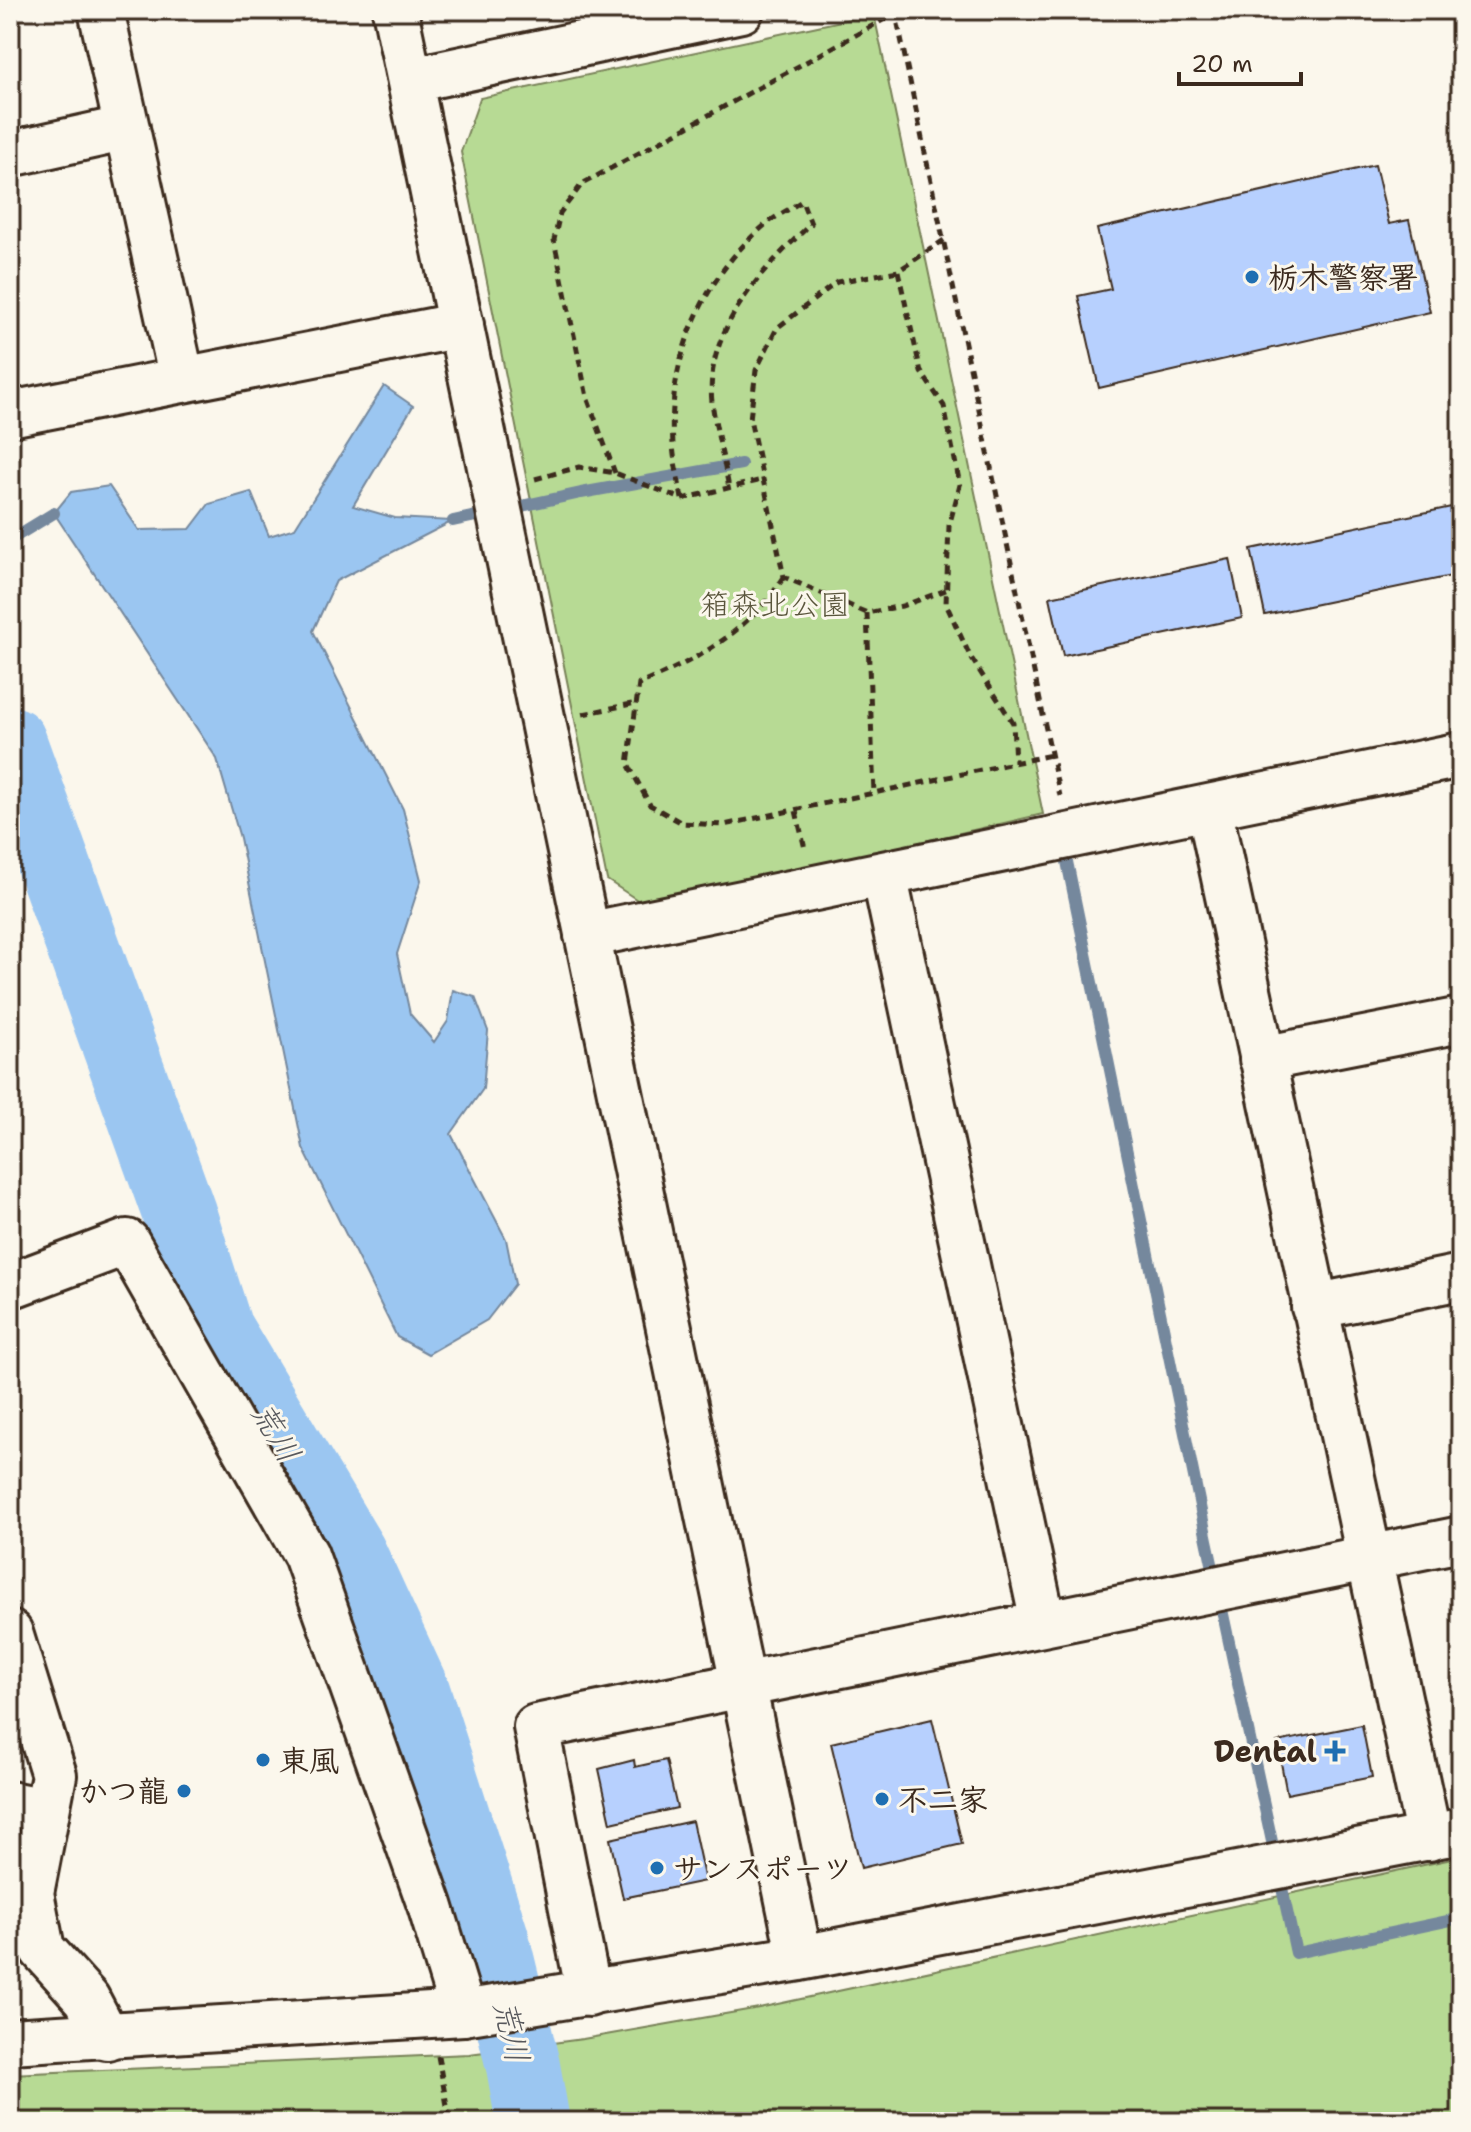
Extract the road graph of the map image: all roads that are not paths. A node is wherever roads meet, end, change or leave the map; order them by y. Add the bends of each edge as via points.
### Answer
1 (101, 10) edge
2 (395, 10) edge
3 (741, 10) edge
4 (411, 80) junction
5 (127, 128) junction
6 (10, 154) edge
7 (461, 325) junction
8 (182, 380) junction
9 (10, 414) edge
10 (1461, 755) edge
11 (1209, 807) junction
12 (884, 874) junction
13 (587, 935) junction
14 (1461, 1020) edge
15 (1262, 1059) junction
16 (1461, 1277) edge
17 (10, 1286) edge
18 (1314, 1307) junction
19 (1461, 1539) edge
20 (1370, 1557) junction
21 (1043, 1623) junction
22 (10, 1633) edge
23 (744, 1686) junction
24 (29, 1808) edge
25 (1445, 1834) edge
26 (800, 1958) junction
27 (568, 1998) junction
28 (447, 2015) junction
29 (107, 2037) junction
30 (10, 2041) edge

1 - 5 street
2 - 4 street
3 - 4 street
4 - 7 street
5 - 6 street
5 - 8 street
7 - 8 street
7 - 13 street
8 - 9 street
10 - 11 street
11 - 12 street
11 - 15 street
12 - 13 street
12 - 21 street
13 - 23 street
14 - 15 street
15 - 18 street
16 - 18 street
17 - 28 street via 127,1242 306,1555 430,1905
18 - 20 street
19 - 20 street
20 - 21 street
20 - 25 street
21 - 23 street
22 - 24 street via 54,1775
23 - 26 street
23 - 27 street via 536,1727
24 - 29 street via 31,1893 42,1949 87,1999
25 - 26 street
26 - 27 street
27 - 28 street
28 - 29 street
29 - 30 street

